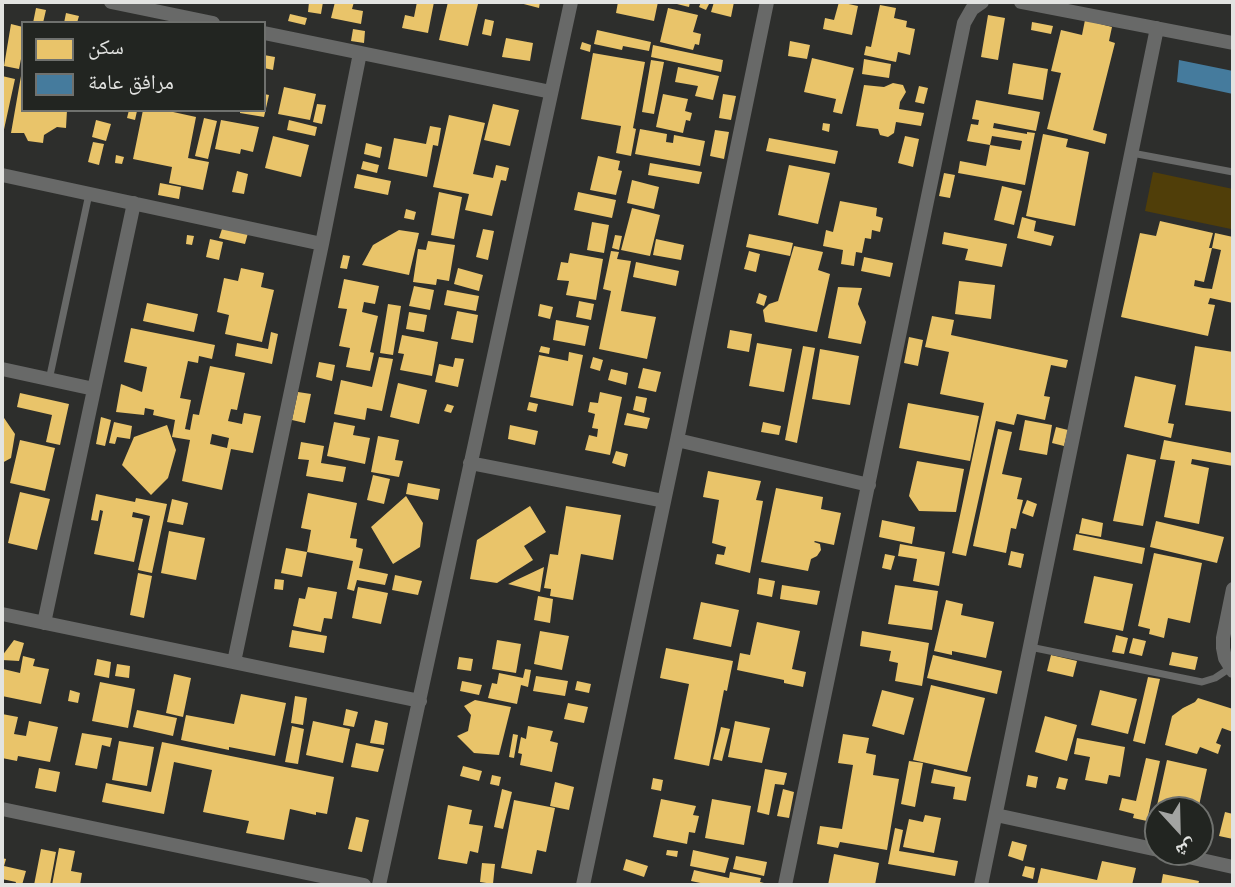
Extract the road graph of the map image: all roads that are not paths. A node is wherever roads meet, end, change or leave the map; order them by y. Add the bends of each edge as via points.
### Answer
1 (111, 2) edge
2 (570, 2) edge
3 (767, 2) edge
4 (979, 2) edge
5 (1021, 2) edge
6 (203, 21) edge
7 (1157, 28) junction
8 (266, 33) edge
9 (1233, 43) edge
10 (360, 53) junction
11 (551, 92) junction
12 (1132, 153) junction
13 (1233, 172) edge
14 (2, 175) edge
15 (89, 193) junction
16 (134, 203) junction
17 (322, 244) junction
18 (2, 369) edge
19 (49, 380) junction
20 (94, 389) junction
21 (677, 440) junction
22 (470, 463) junction
23 (869, 485) junction
24 (664, 501) junction
25 (1233, 589) edge
26 (2, 614) edge
27 (44, 623) junction
28 (1030, 647) junction
29 (234, 662) junction
30 (1232, 669) edge
31 (419, 701) junction
32 (2, 809) edge
33 (996, 815) junction
34 (1144, 847) edge
35 (1214, 863) edge
36 (1233, 867) edge
37 (364, 885) edge
38 (379, 885) edge
39 (583, 885) edge
40 (785, 885) edge
41 (981, 885) edge

1 - 6 street
2 - 11 street
3 - 21 street
4 - 23 street via 964,23
5 - 7 street
7 - 9 street
7 - 12 street
8 - 10 street
10 - 11 street
10 - 17 street
11 - 22 street
12 - 13 lane
12 - 28 street
14 - 15 street
15 - 16 street
15 - 19 lane
16 - 17 street
16 - 20 street
17 - 29 street
18 - 19 street
19 - 20 street
20 - 27 street
21 - 23 street
21 - 24 street
22 - 24 street
22 - 31 street
23 - 40 street
24 - 39 street
25 - 30 street via 1223,638 1225,658
26 - 27 street
27 - 29 street
28 - 30 lane via 1202,682
28 - 33 street
29 - 31 street
31 - 38 street
32 - 37 street
33 - 34 street
33 - 41 street
35 - 36 street

